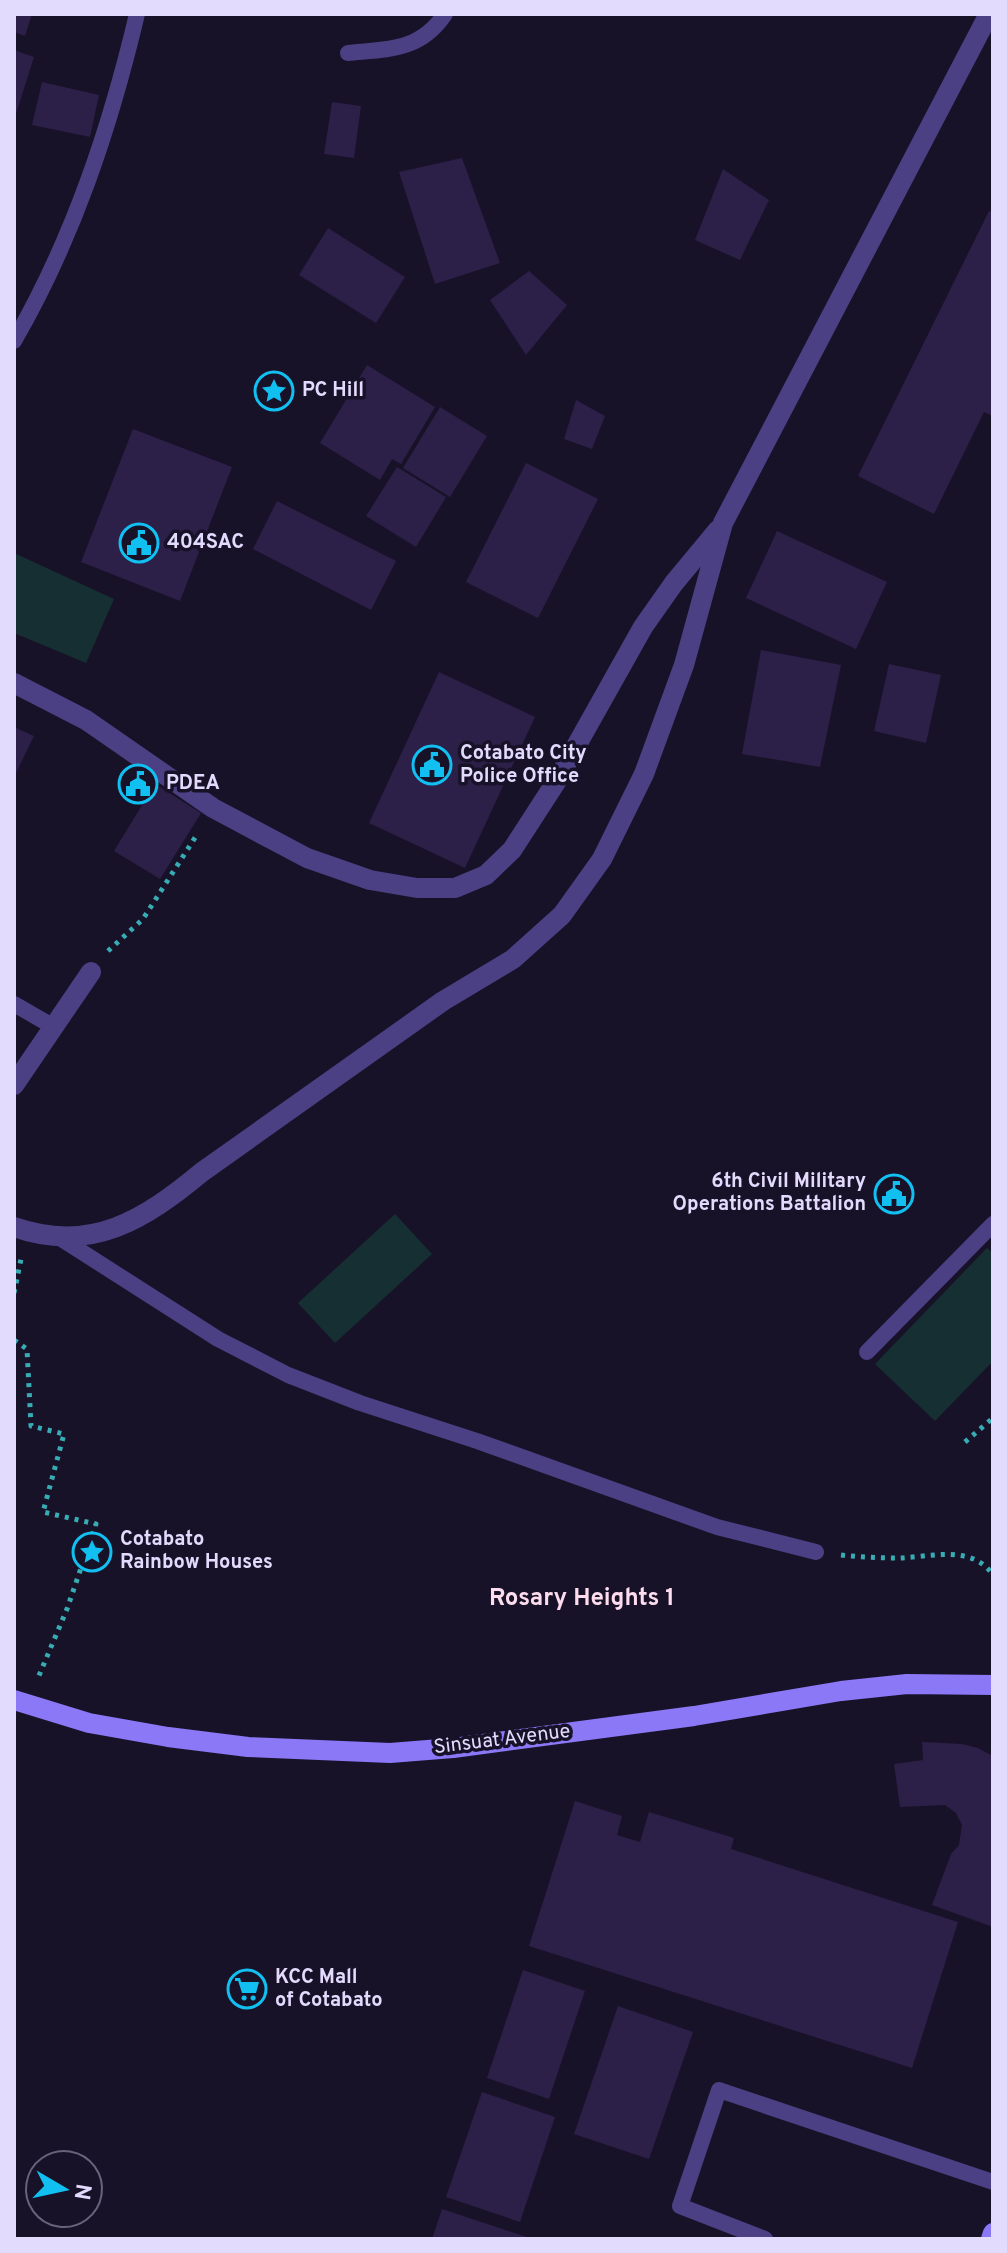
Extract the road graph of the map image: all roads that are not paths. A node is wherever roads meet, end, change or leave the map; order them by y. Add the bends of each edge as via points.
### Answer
1 (137, 14) edge
2 (445, 14) edge
3 (989, 14) edge
4 (348, 53) dead end
5 (14, 341) edge
6 (723, 523) junction
7 (14, 683) edge
8 (91, 972) road end
9 (14, 1004) edge
10 (54, 1027) junction
11 (14, 1085) edge
12 (993, 1224) edge
13 (14, 1227) edge
14 (60, 1238) junction
15 (867, 1352) dead end
16 (816, 1552) road end
17 (993, 1685) edge
18 (14, 1700) edge
19 (993, 2182) edge
20 (993, 2233) edge
21 (765, 2239) edge
22 (991, 2239) edge

1 - 5 lane via 113,108 75,218
2 - 4 lane via 434,31 407,46
3 - 6 street
6 - 7 street via 643,627 512,850 486,875 455,888 370,880 307,858 213,808 86,720
6 - 14 street via 684,665 644,774 602,859 562,915 513,959 431,1009 170,1199 97,1235
8 - 10 street
9 - 10 lane
10 - 11 street
12 - 15 lane
13 - 14 street
14 - 16 lane via 218,1339 288,1375 717,1527
17 - 18 main road, Sinsuat Avenue via 907,1684 841,1691 694,1716 390,1753 248,1747 168,1737 89,1723
19 - 21 lane via 719,2090 680,2206
20 - 22 main road

